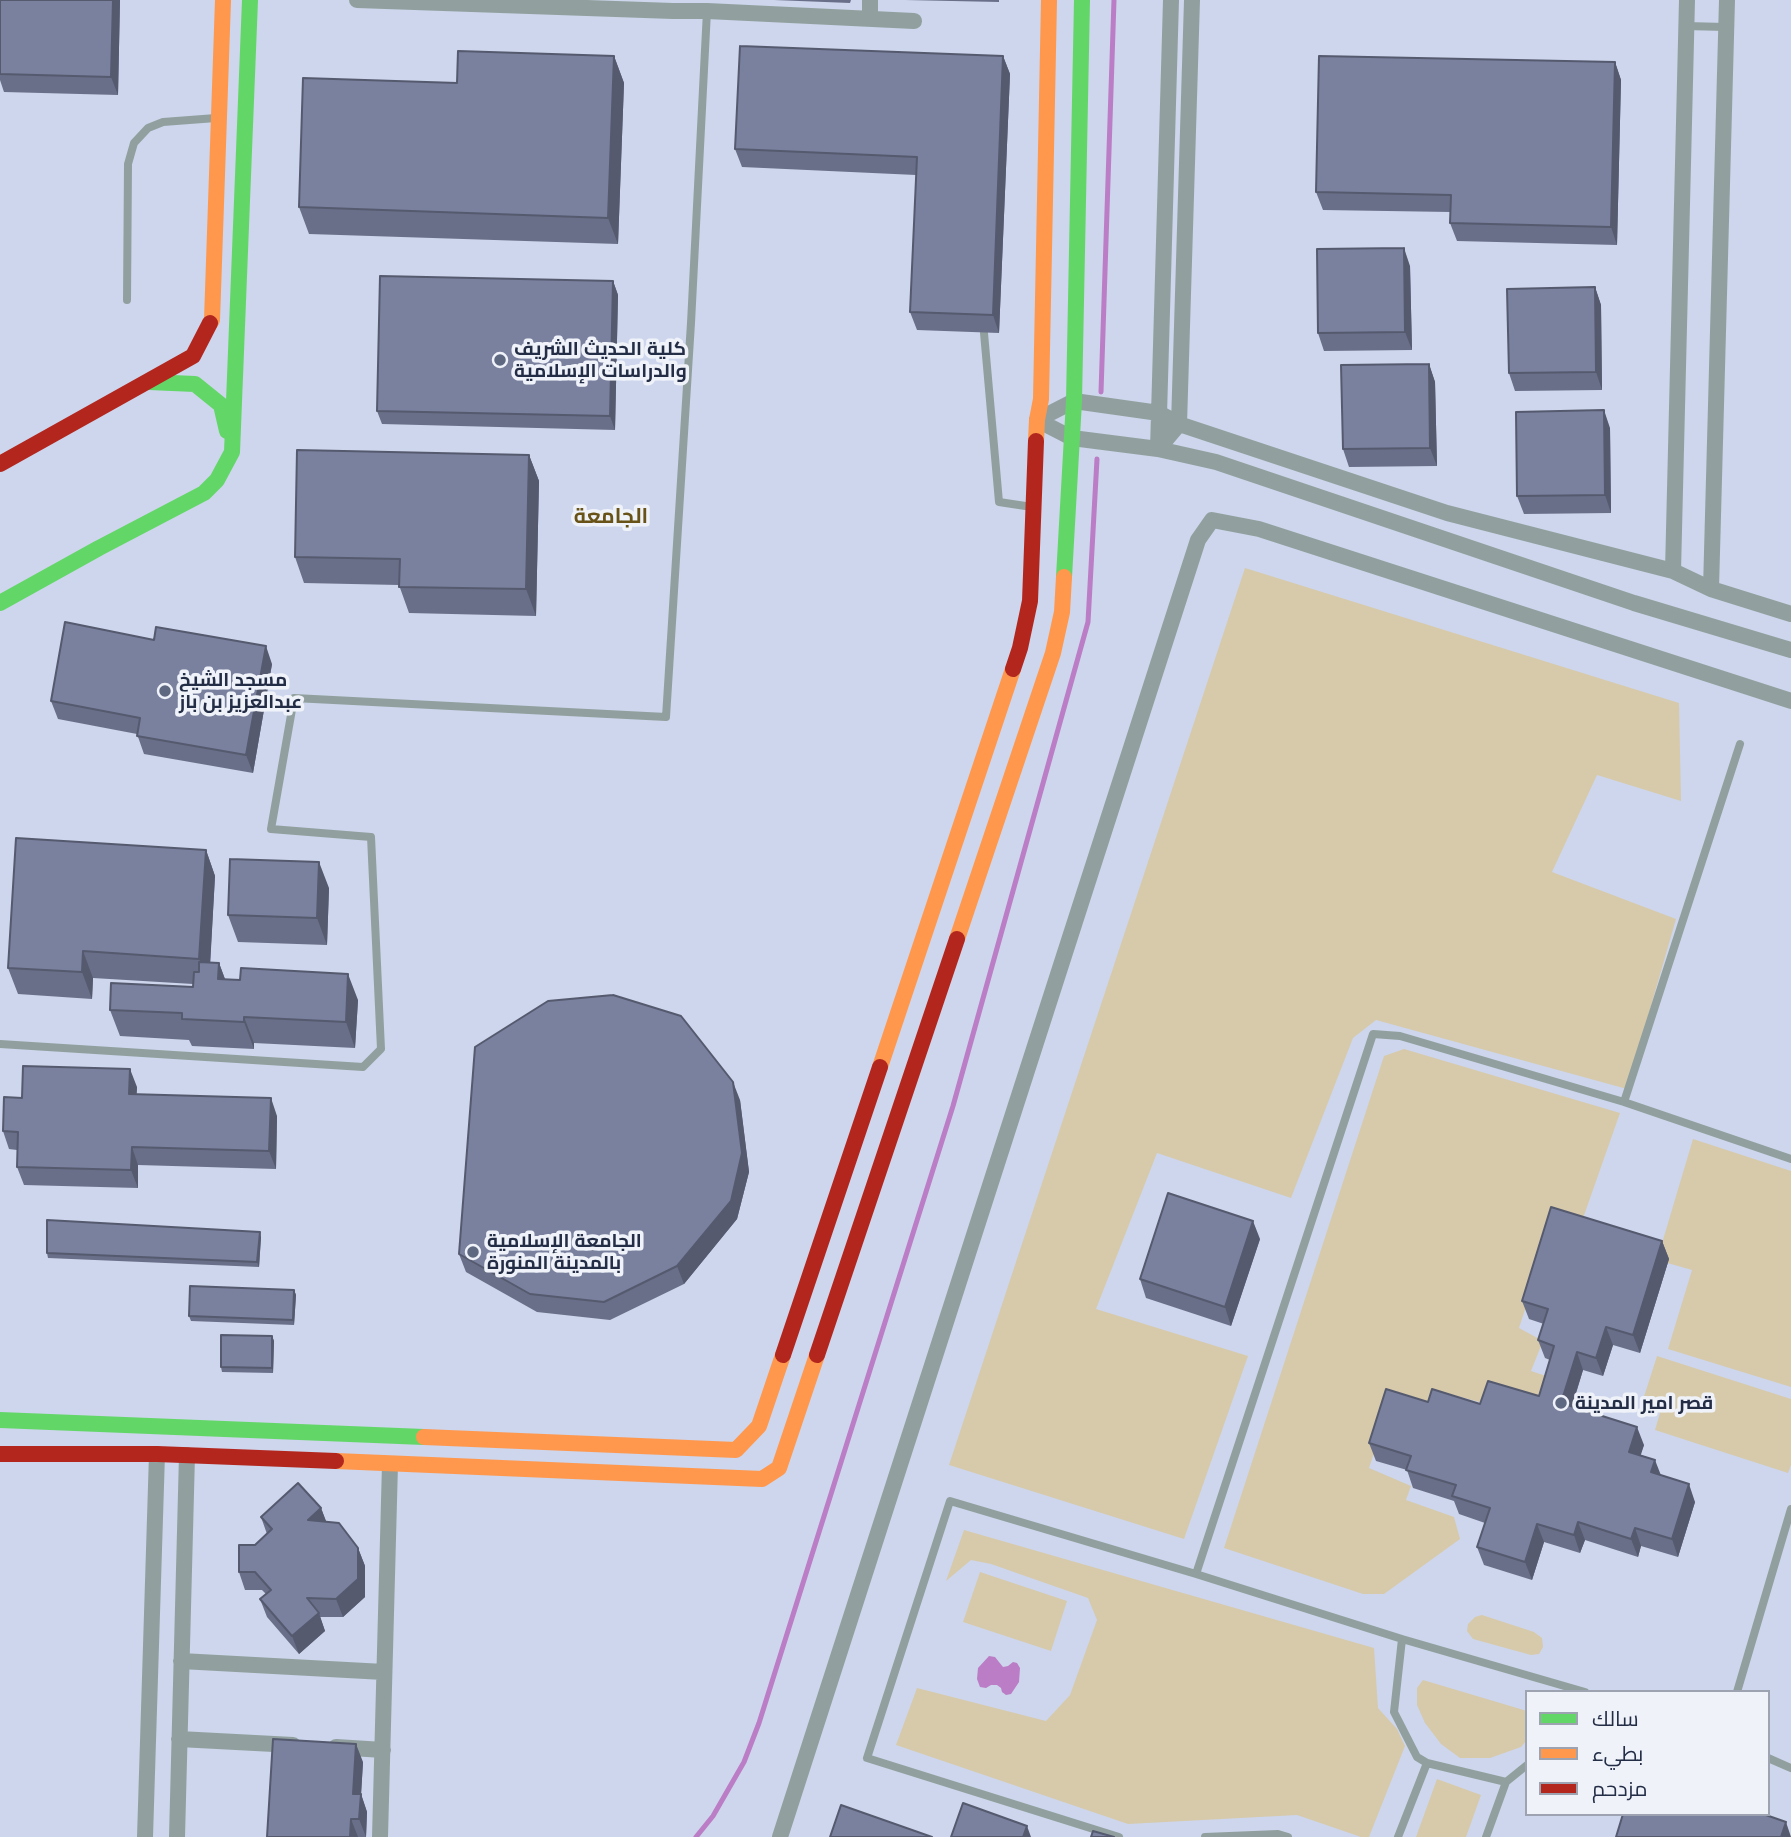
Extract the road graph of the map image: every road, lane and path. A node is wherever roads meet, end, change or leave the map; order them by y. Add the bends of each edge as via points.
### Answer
1 (223, 0) edge
2 (250, 0) edge
3 (357, 0) edge
4 (870, 0) edge
5 (1049, 0) edge
6 (1082, 0) edge
7 (1171, 0) edge
8 (1192, 0) edge
9 (1687, 0) edge
10 (1727, 0) edge
11 (673, 6) edge
12 (707, 11) junction
13 (870, 19) junction
14 (914, 21) dead end
15 (1686, 26) junction
16 (1726, 27) junction
17 (219, 117) junction
18 (127, 300) dead end
19 (984, 333) edge
20 (149, 382) junction
21 (1074, 401) junction
22 (1159, 413) junction
23 (1037, 420) junction
24 (1180, 424) junction
25 (1072, 438) junction
26 (1158, 449) junction
27 (232, 452) junction
28 (0, 464) edge
29 (1034, 507) junction
30 (1672, 571) junction
31 (1711, 589) junction
32 (0, 603) edge
33 (1791, 614) edge
34 (1791, 650) edge
35 (1791, 701) edge
36 (1740, 744) dead end
37 (0, 1044) edge
38 (1624, 1102) junction
39 (1791, 1159) edge
40 (0, 1420) edge
41 (0, 1454) edge
42 (157, 1454) junction
43 (187, 1455) junction
44 (390, 1464) junction
45 (1791, 1508) edge
46 (1196, 1574) junction
47 (1402, 1639) junction
48 (181, 1661) junction
49 (384, 1672) junction
50 (1564, 1689) edge
51 (1738, 1690) edge
52 (179, 1739) junction
53 (383, 1750) junction
54 (1770, 1759) edge
55 (1427, 1763) junction
56 (1525, 1767) edge
57 (1791, 1769) edge
58 (1506, 1782) junction
59 (145, 1837) edge
60 (177, 1837) edge
61 (380, 1837) edge
62 (780, 1837) edge
63 (1119, 1837) edge
64 (1205, 1837) edge
65 (1288, 1837) edge
66 (1398, 1837) edge
67 (1486, 1837) edge

1 - 17 main road
2 - 27 main road
3 - 11 street
4 - 13 street
5 - 23 main road
6 - 21 main road
7 - 22 street
8 - 24 street
9 - 15 street
10 - 16 street
11 - 12 street
12 - 13 street
12 - 37 lane via 666,717 294,698 271,829 371,836 381,1049 363,1067
13 - 14 street
15 - 16 lane
15 - 30 street
16 - 31 street
17 - 18 lane via 163,122 148,128 134,143 128,164
17 - 20 main road via 212,320 192,356
19 - 29 lane via 999,502
20 - 27 main road via 194,384 221,405
20 - 28 main road
21 - 22 street
21 - 23 street
21 - 25 main road
22 - 24 street
22 - 26 street
23 - 25 street
23 - 29 main road
24 - 26 street
24 - 30 street via 1447,513
25 - 26 street
25 - 44 main road via 1062,612 1053,653 779,1468 762,1479
26 - 34 street via 1216,462 1634,604
27 - 32 main road via 204,493
29 - 40 main road via 1030,601 1020,648 759,1426 736,1450
30 - 31 street
31 - 33 street
35 - 62 street via 1259,529 1212,520 1198,540
36 - 38 lane
38 - 39 lane
38 - 46 lane via 1400,1036 1373,1034
41 - 42 main road
42 - 43 main road
42 - 59 street
43 - 44 main road
43 - 48 street
44 - 49 street
45 - 51 lane
46 - 47 lane
46 - 63 lane via 950,1502 867,1759
47 - 50 lane
47 - 55 lane via 1394,1712 1418,1757
48 - 49 street
48 - 52 street
49 - 53 street
52 - 53 street
52 - 60 street
53 - 61 street
54 - 57 lane
55 - 58 lane
55 - 66 lane
56 - 58 lane
58 - 67 lane
64 - 65 lane

